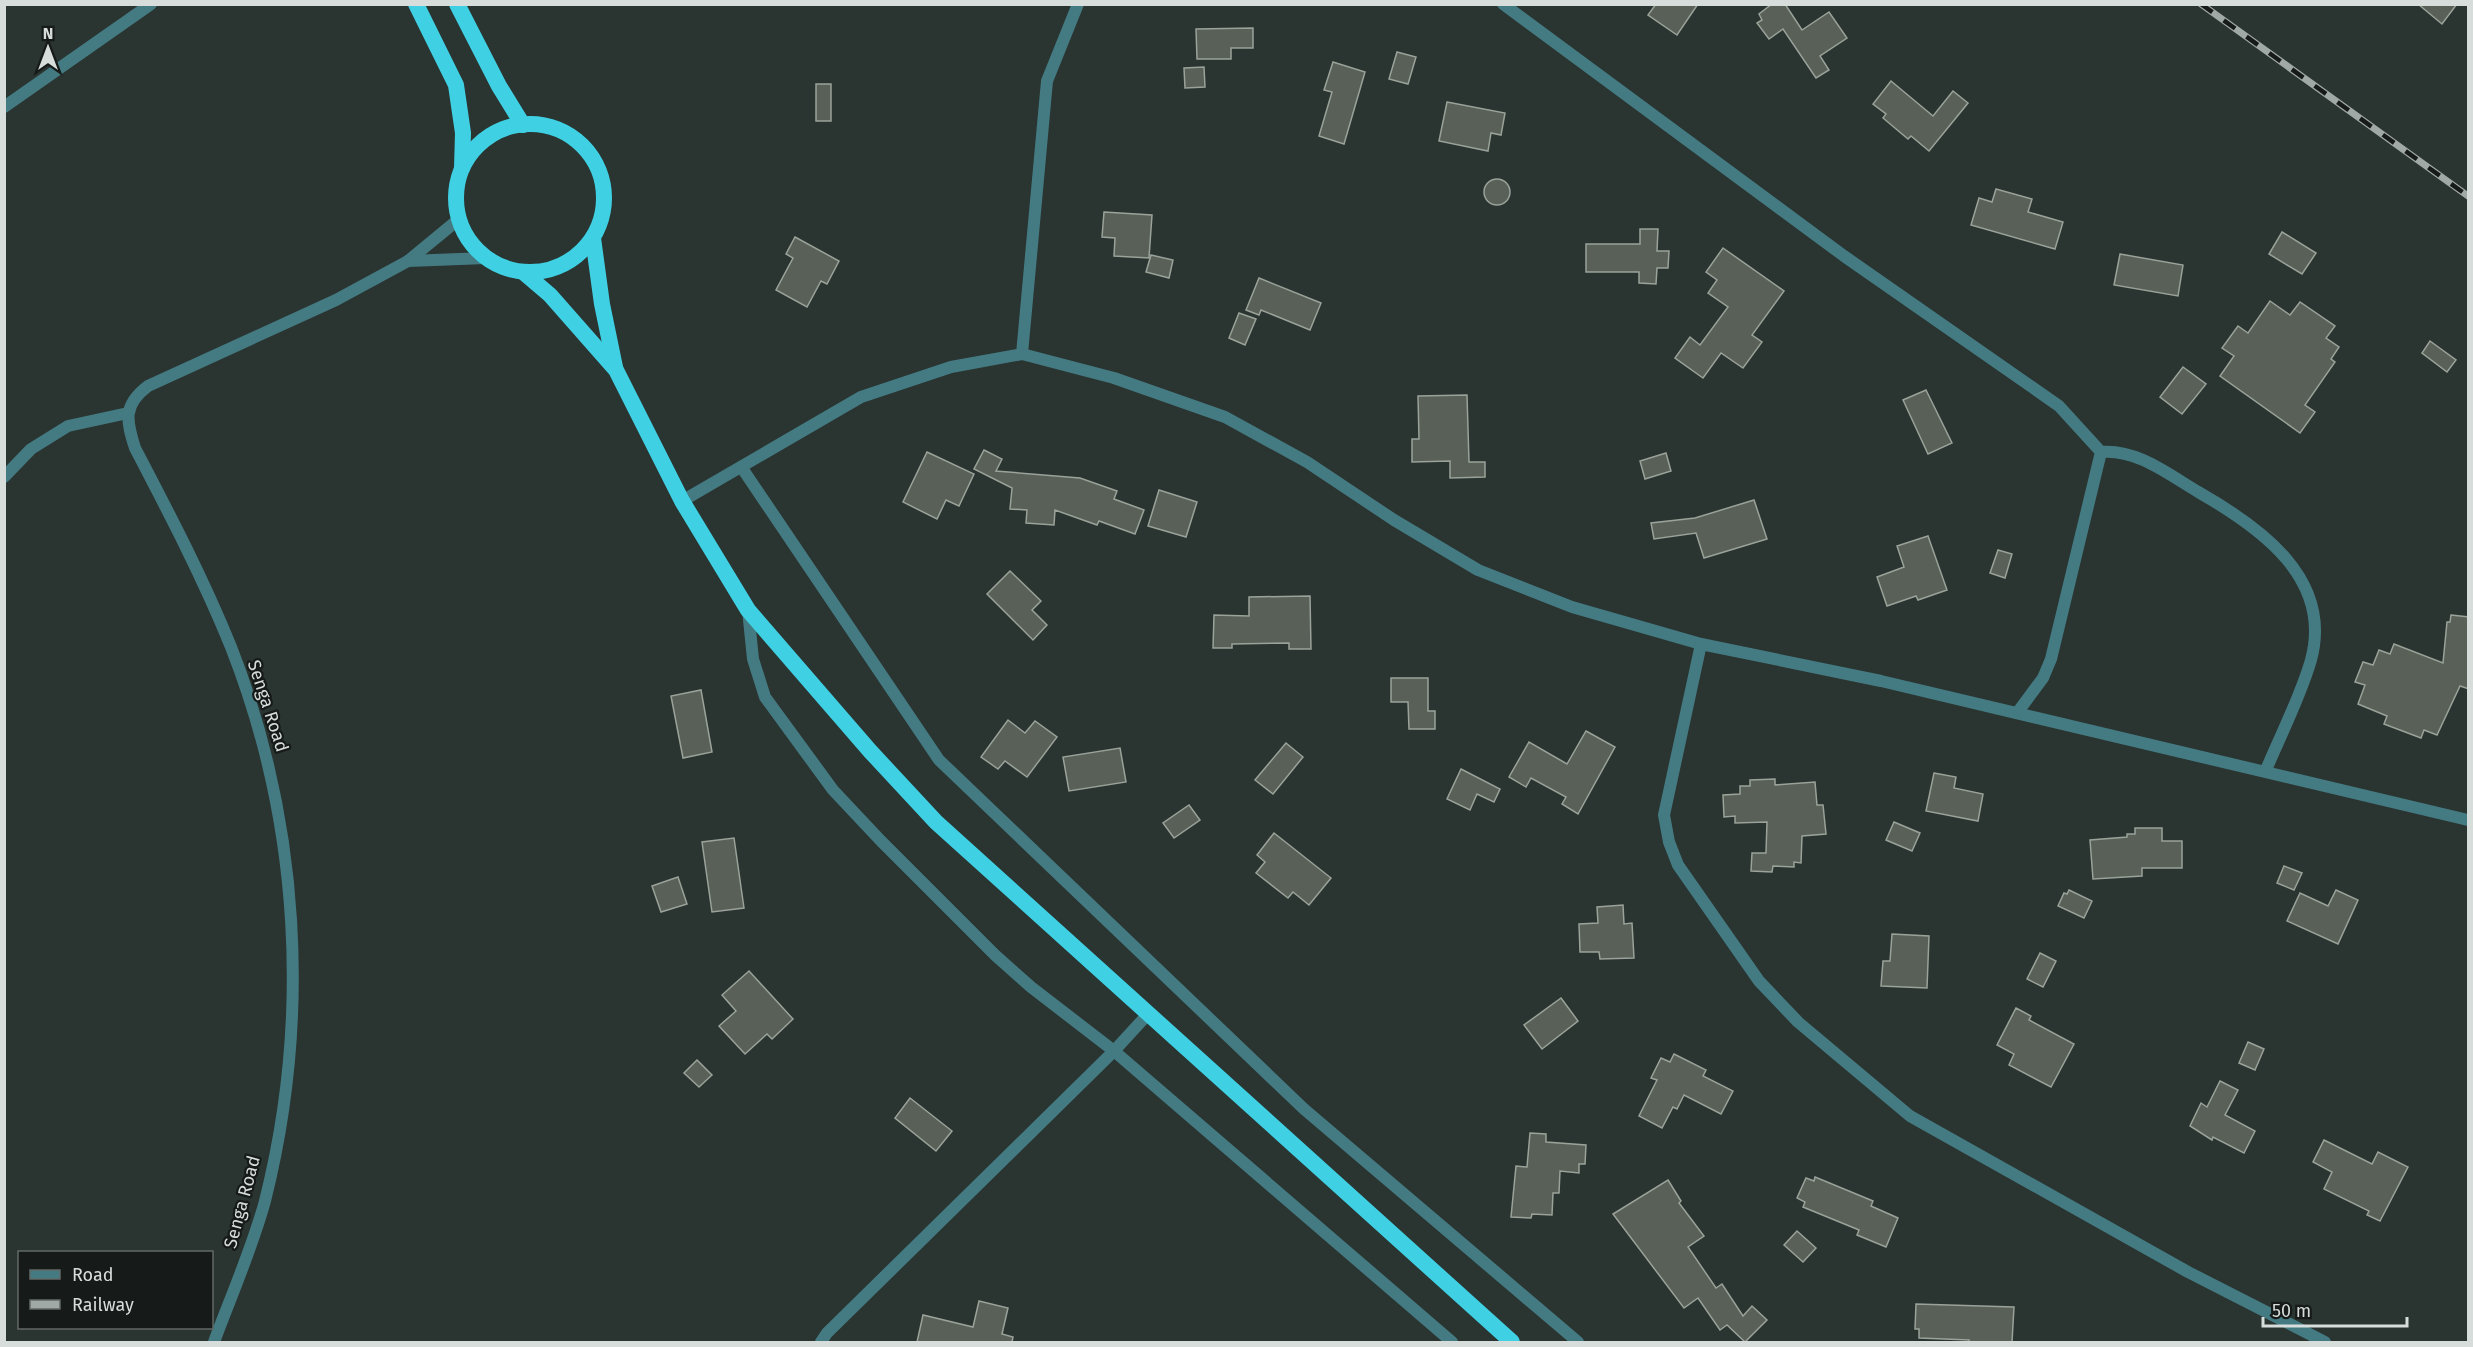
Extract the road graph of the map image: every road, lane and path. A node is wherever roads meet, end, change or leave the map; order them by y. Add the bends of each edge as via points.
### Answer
1 (151, 4) edge
2 (416, 4) edge
3 (457, 4) edge
4 (1078, 4) edge
5 (1503, 4) edge
6 (4, 107) edge
7 (523, 124) junction
8 (462, 168) junction
9 (459, 219) junction
10 (593, 238) junction
11 (486, 258) junction
12 (408, 261) junction
13 (523, 272) junction
14 (1022, 354) junction
15 (616, 370) junction
16 (128, 413) junction
17 (2101, 452) junction
18 (742, 468) junction
19 (4, 477) edge
20 (682, 501) junction
21 (748, 610) junction
22 (1701, 644) junction
23 (2017, 713) junction
24 (2266, 770) junction
25 (2469, 820) edge
26 (1148, 1014) junction
27 (1114, 1051) junction
28 (214, 1342) edge
29 (821, 1342) edge
30 (1452, 1342) edge
31 (1512, 1342) edge
32 (1578, 1342) edge
33 (2325, 1342) edge

1 - 6 street
2 - 8 highway via 456,86 463,133
3 - 7 highway
4 - 14 street via 1047,81
5 - 17 street via 1844,256 2059,406
7 - 8 highway via 498,132 477,147
7 - 10 highway via 551,127 575,139 594,160 604,185 603,213
8 - 9 highway via 456,193
9 - 11 highway via 469,240
9 - 12 street
10 - 13 highway via 563,265
10 - 15 highway
11 - 12 street
11 - 13 highway
12 - 16 street via 336,300 148,386 137,395
13 - 15 highway via 550,295
14 - 18 street via 951,367 861,397
14 - 22 street via 1114,378 1225,417 1307,462 1478,570 1572,607
15 - 20 highway
16 - 19 street via 68,426 31,449
16 - 28 street, Senga Road via 135,448 193,561 231,648 261,737 275,793 292,926 294,1002 286,1093 265,1201
17 - 23 street via 2051,659 2043,678
17 - 24 street via 2134,455 2224,507 2284,553 2301,576 2312,605 2311,660
18 - 20 street
18 - 32 street via 939,760 1304,1109
20 - 21 highway
21 - 26 highway via 936,822
21 - 27 street via 753,659 765,697 833,790 995,955
22 - 23 street
22 - 33 street via 1664,815 1678,865 1759,981 1798,1022 1910,1116 2178,1266
23 - 24 street
24 - 25 street
26 - 27 street
26 - 31 highway
27 - 29 street
27 - 30 street

